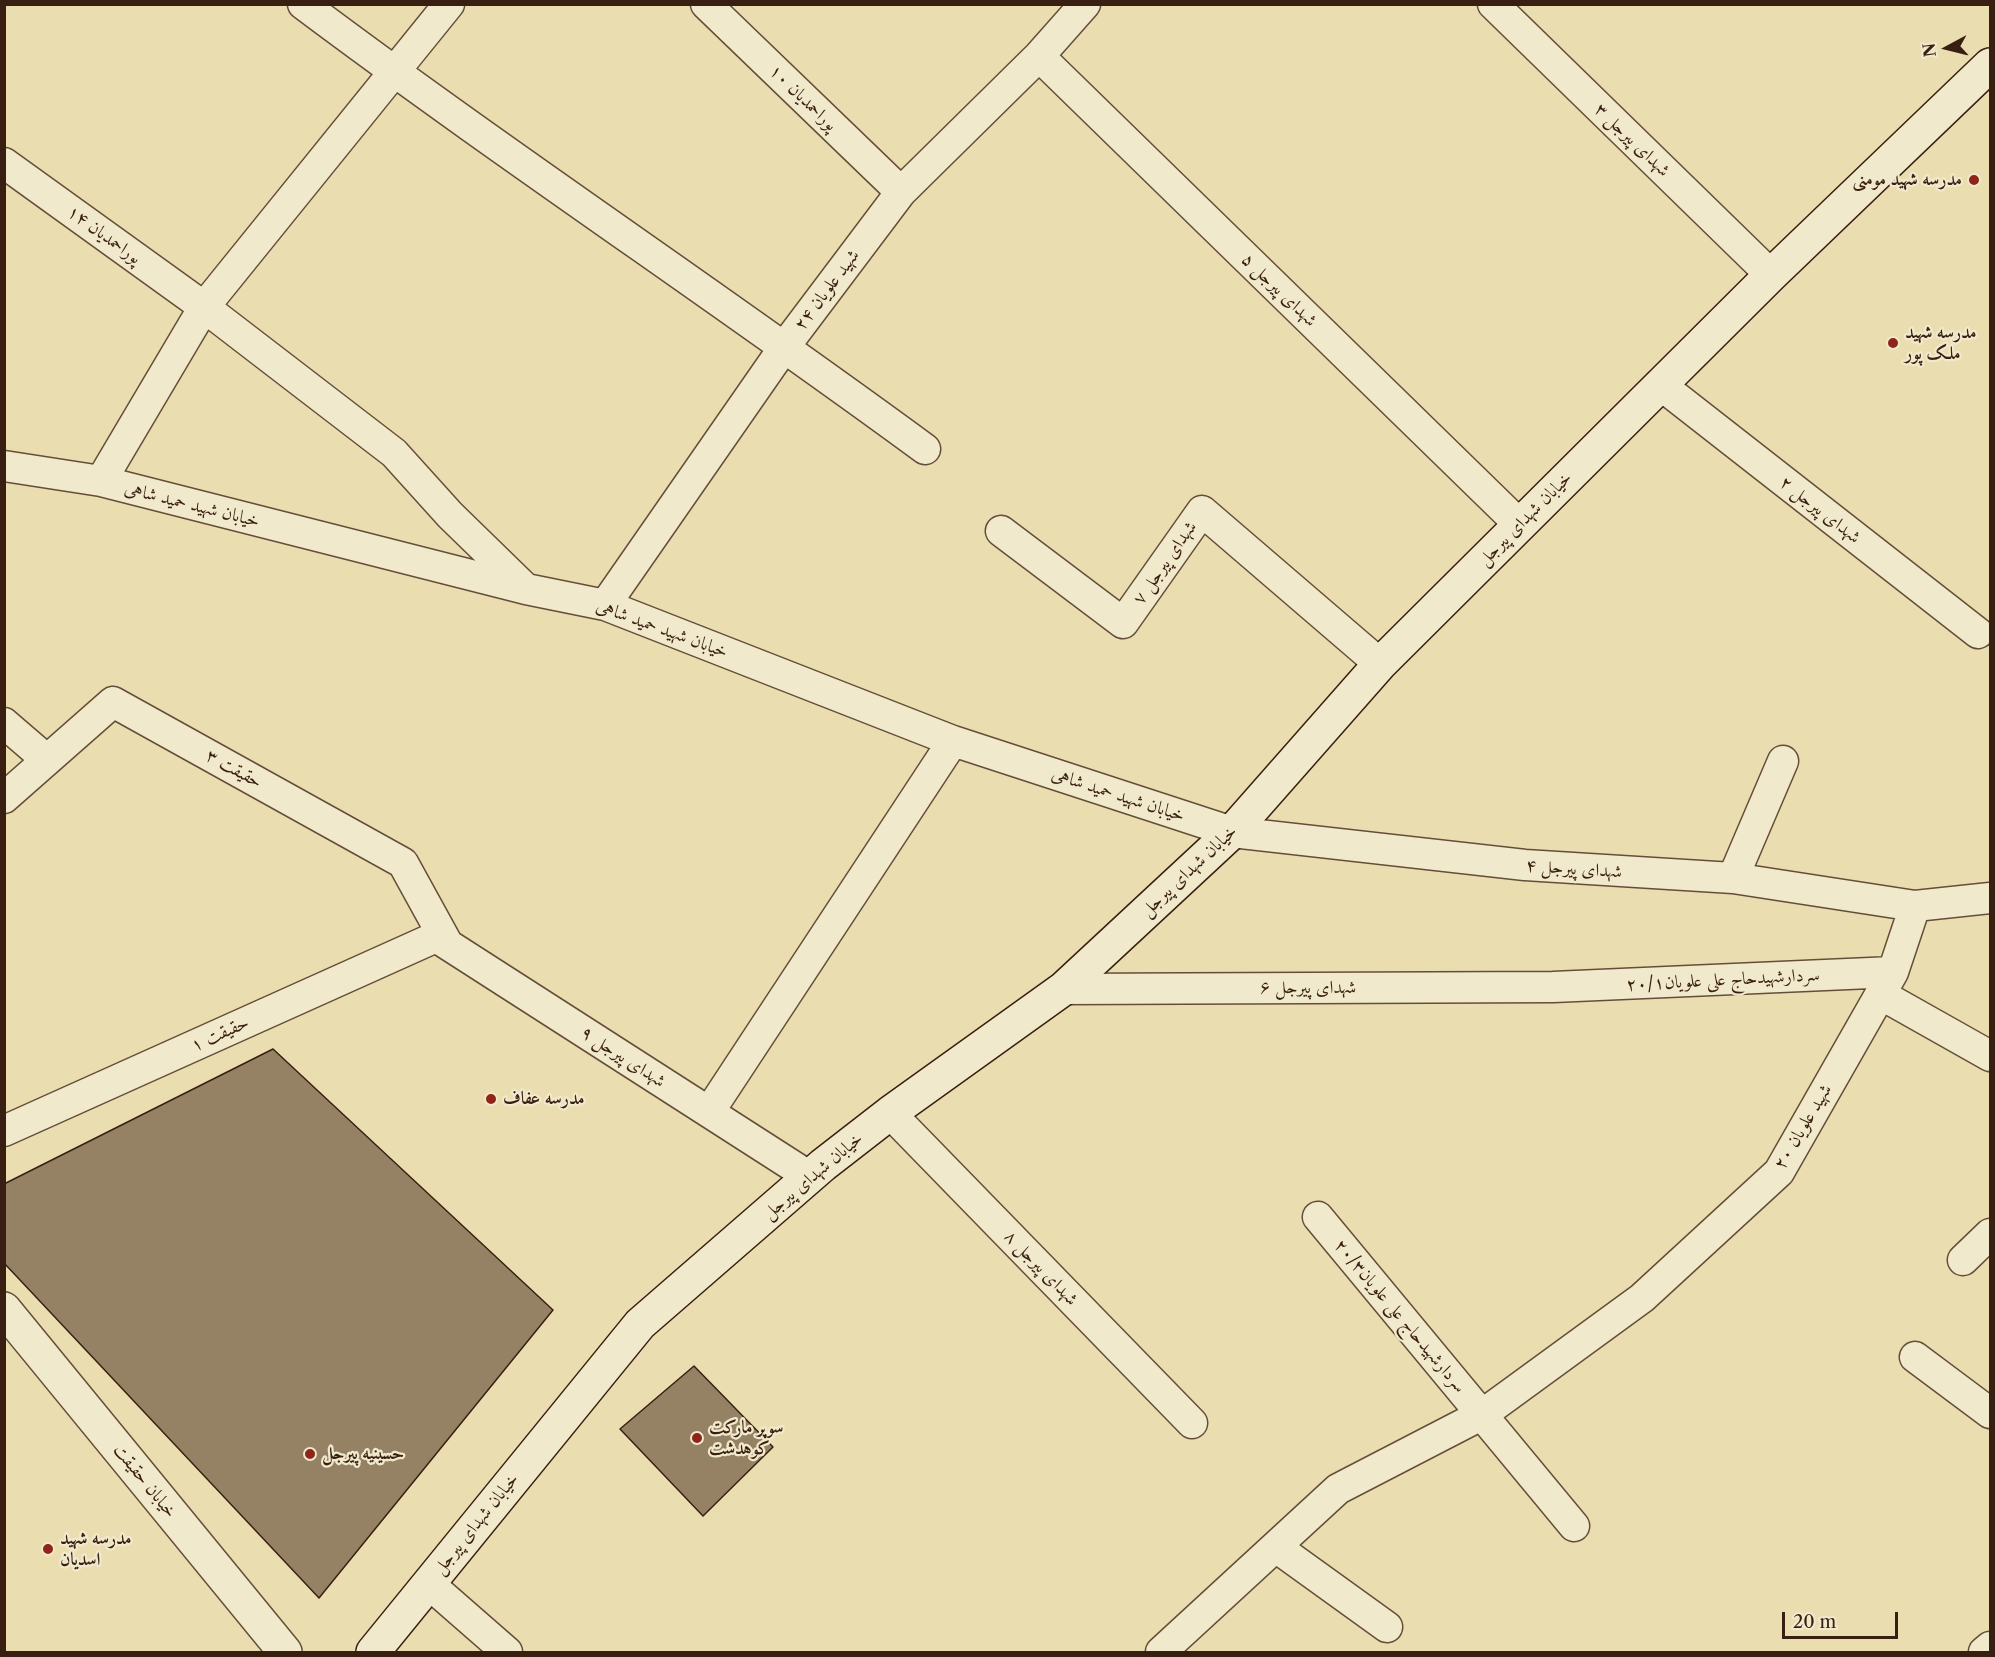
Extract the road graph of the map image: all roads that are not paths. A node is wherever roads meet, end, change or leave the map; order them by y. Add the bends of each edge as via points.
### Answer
1 (303, 4) edge
2 (449, 4) edge
3 (706, 4) edge
4 (1085, 4) edge
5 (1493, 4) edge
6 (1039, 56) junction
7 (1990, 65) edge
8 (393, 72) junction
9 (4, 163) edge
10 (901, 192) junction
11 (1771, 275) junction
12 (204, 307) junction
13 (785, 346) junction
14 (1662, 386) junction
15 (925, 449) dead end
16 (4, 465) edge
17 (101, 482) junction
18 (1519, 524) junction
19 (1000, 531) dead end
20 (526, 590) junction
21 (605, 605) junction
22 (1978, 633) dead end
23 (1380, 664) junction
24 (4, 723) edge
25 (953, 741) junction
26 (47, 760) junction
27 (1783, 761) dead end
28 (4, 798) edge
29 (1232, 832) junction
30 (1733, 878) junction
31 (1990, 898) edge
32 (1915, 906) junction
33 (441, 940) junction
34 (1887, 983) junction
35 (1553, 987) joint
36 (1063, 989) junction
37 (1990, 1056) edge
38 (709, 1112) junction
39 (890, 1113) junction
40 (4, 1131) edge
41 (810, 1177) junction
42 (1318, 1217) dead end
43 (1990, 1234) edge
44 (1963, 1260) dead end
45 (4, 1309) edge
46 (1915, 1357) dead end
47 (1990, 1413) edge
48 (1483, 1414) junction
49 (1192, 1423) dead end
50 (1574, 1526) dead end
51 (1276, 1547) junction
52 (428, 1583) junction
53 (1387, 1627) dead end
54 (1990, 1647) edge
55 (285, 1653) edge
56 (373, 1653) edge
57 (507, 1653) edge
58 (1161, 1653) edge
59 (1984, 1653) edge

1 - 8 street
2 - 8 street
3 - 10 street, پوراحمدیان ۱۰
4 - 6 street, شهید علویان ۲۴
5 - 11 street, شهدای پیرجل ۳
6 - 10 street, شهید علویان ۲۴
6 - 18 street, شهدای پیرجل ۵
7 - 11 main road, خیابان شهدای پیرجل
8 - 12 street
8 - 13 street
9 - 12 street, پوراحمدیان ۱۴
10 - 13 street, شهید علویان ۲۴
11 - 14 main road, خیابان شهدای پیرجل
12 - 17 street
12 - 20 street, پوراحمدیان ۱۴ via 394,453
13 - 15 street
13 - 21 street, شهید علویان ۲۴
14 - 18 main road, خیابان شهدای پیرجل
14 - 22 street, شهدای پیرجل ۲
16 - 17 street, خیابان شهید حمید شاهی
17 - 20 street, خیابان شهید حمید شاهی
18 - 23 main road, خیابان شهدای پیرجل
19 - 23 street, شهدای پیرجل ۷ via 1123,623 1202,512
20 - 21 street, خیابان شهید حمید شاهی
21 - 25 street, خیابان شهید حمید شاهی
23 - 29 main road, خیابان شهدای پیرجل
24 - 26 street
25 - 29 street, خیابان شهید حمید شاهی
25 - 38 street
26 - 28 street, حقیقت ۳
26 - 33 street, حقیقت ۳ via 113,702 403,863
27 - 30 street
29 - 30 street, شهدای پیرجل ۴ via 1525,866
29 - 36 main road, خیابان شهدای پیرجل
30 - 32 street, شهدای پیرجل ۴
31 - 32 street
32 - 34 street, شهید علویان ۲۰
33 - 38 street, شهدای پیرجل ۹
33 - 40 street, حقیقت ۱
34 - 35 street, سردارشهیدحاج علی علویان۲۰/۱
34 - 37 street
34 - 48 street, شهید علویان ۲۰ via 1779,1172 1641,1298
35 - 36 street, شهدای پیرجل ۶
36 - 39 main road, خیابان شهدای پیرجل
38 - 41 street, شهدای پیرجل ۹
39 - 41 main road, خیابان شهدای پیرجل
39 - 49 street, شهدای پیرجل ۸
41 - 52 main road, خیابان شهدای پیرجل via 640,1324
42 - 48 street, سردارشهیدحاج علی علویان۲۰/۳
43 - 44 street
45 - 55 main road, خیابان حقیقت
46 - 47 street
48 - 50 street, سردارشهیدحاج علی علویان۲۰/۳
48 - 51 street, شهید علویان ۲۰ via 1338,1490
51 - 53 street
51 - 58 street, شهید علویان ۲۰
52 - 56 main road, خیابان شهدای پیرجل
52 - 57 street
54 - 59 street

